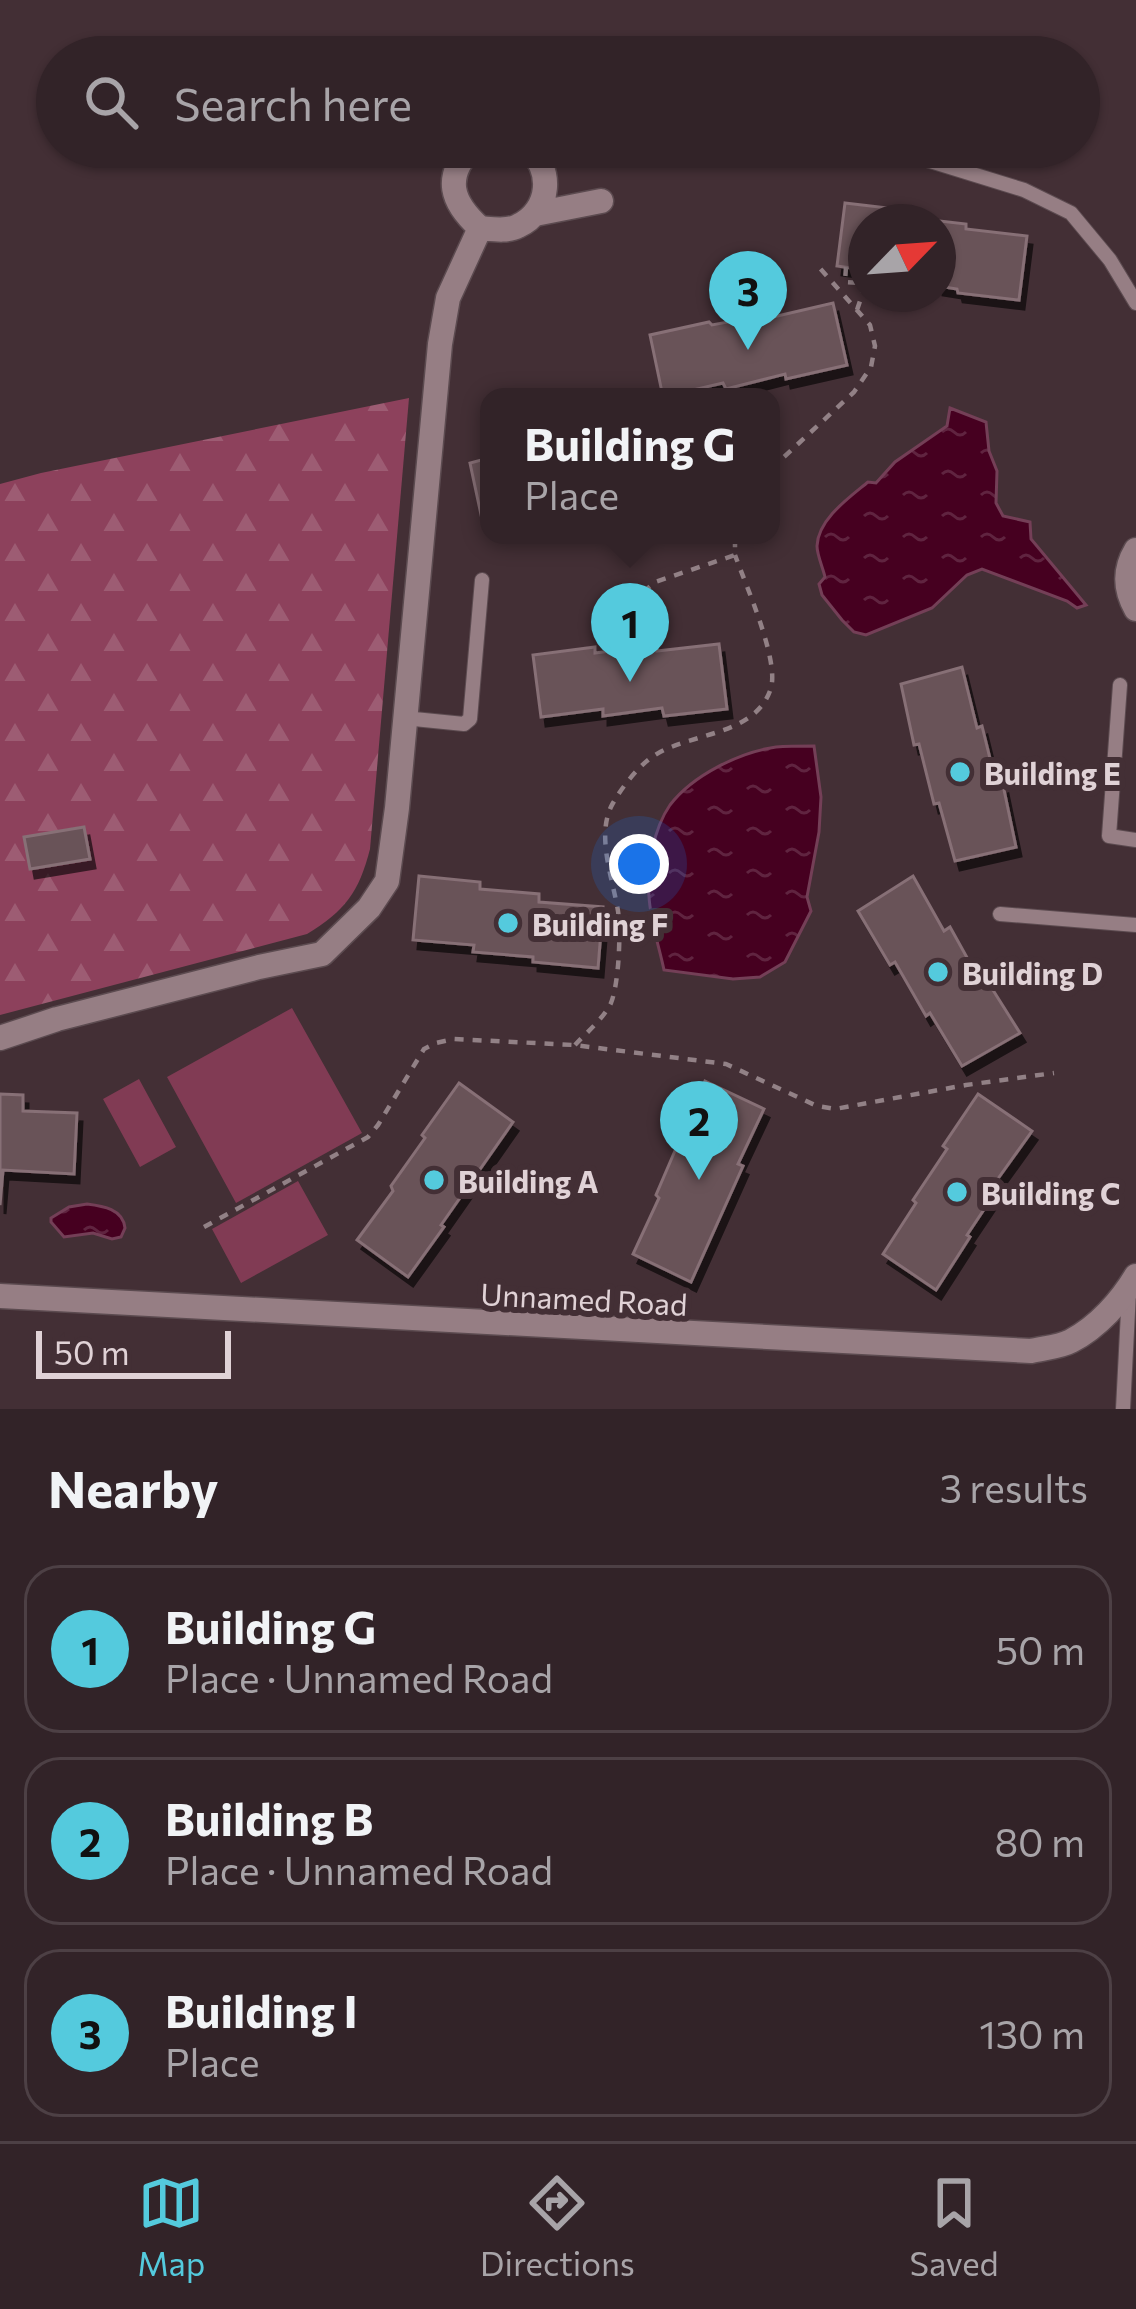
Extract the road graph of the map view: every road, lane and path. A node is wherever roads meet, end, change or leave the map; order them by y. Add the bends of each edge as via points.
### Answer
1 (457, 168) edge
2 (544, 168) edge
3 (953, 168) edge
4 (601, 201) dead end
5 (535, 214) junction
6 (480, 228) junction
7 (817, 265) dead end
8 (846, 267) dead end
9 (848, 282) edge
10 (848, 300) edge
11 (1136, 303) edge
12 (859, 312) edge
13 (780, 461) edge
14 (735, 544) edge
15 (1136, 550) edge
16 (735, 556) junction
17 (482, 580) dead end
18 (1136, 608) edge
19 (625, 623) dead end
20 (1120, 685) dead end
21 (404, 718) junction
22 (1136, 840) edge
23 (1000, 914) dead end
24 (1136, 926) edge
25 (0, 1038) edge
26 (574, 1046) junction
27 (1054, 1073) dead end
28 (204, 1226) dead end
29 (1133, 1281) edge
30 (0, 1296) edge
31 (1123, 1409) edge

1 - 6 street via 458,203
2 - 5 street
3 - 11 lane via 1071,213
4 - 5 street
5 - 6 street via 506,230
6 - 21 street via 448,298 440,344
7 - 10 path
8 - 9 path
12 - 13 path via 875,346 871,367
14 - 16 path
15 - 18 street via 1126,582
16 - 19 path via 655,582
16 - 26 path via 772,663 770,688 743,722 654,755 610,807 605,845 619,913 617,974 610,1003
17 - 21 lane via 470,719
20 - 22 lane via 1109,836
21 - 25 street via 387,880 322,954
23 - 24 lane
26 - 27 path via 726,1064 835,1109
26 - 28 path via 436,1043 424,1049 368,1137
29 - 30 street, Unnamed Road via 1070,1342 1031,1351
29 - 31 lane

